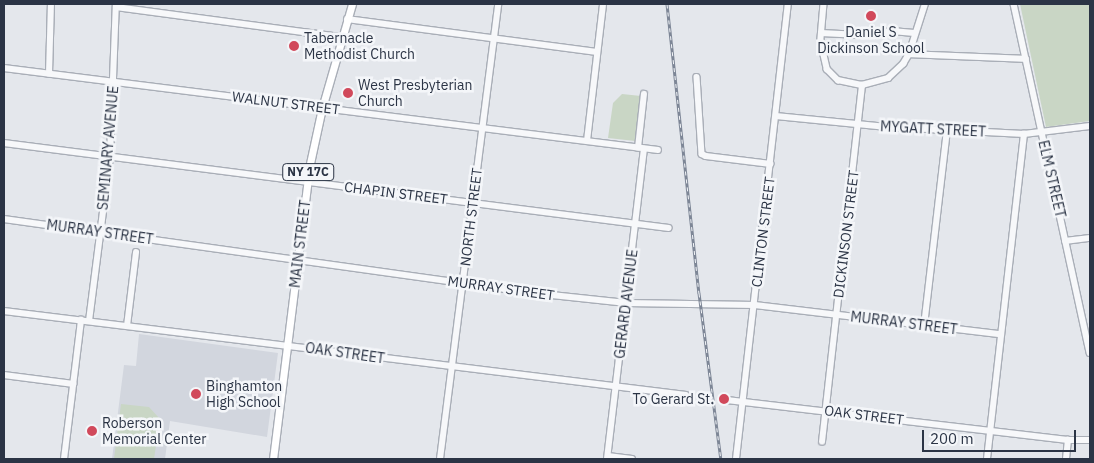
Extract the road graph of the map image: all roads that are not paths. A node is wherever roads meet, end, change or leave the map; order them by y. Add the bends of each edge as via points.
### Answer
1 (51, 4) edge
2 (352, 4) edge
3 (498, 4) edge
4 (603, 4) edge
5 (788, 4) edge
6 (824, 4) edge
7 (925, 4) edge
8 (1014, 4) edge
9 (116, 6) edge
10 (347, 19) junction
11 (821, 33) junction
12 (914, 33) junction
13 (342, 37) junction
14 (492, 38) junction
15 (597, 52) junction
16 (909, 54) junction
17 (1026, 59) junction
18 (4, 68) edge
19 (49, 74) junction
20 (697, 77) dead end
21 (114, 81) junction
22 (862, 85) junction
23 (644, 94) dead end
24 (322, 108) junction
25 (776, 116) junction
26 (858, 125) junction
27 (1090, 126) edge
28 (482, 127) junction
29 (947, 130) junction
30 (1041, 133) junction
31 (1024, 134) junction
32 (587, 141) junction
33 (4, 143) edge
34 (641, 148) junction
35 (658, 150) dead end
36 (110, 157) junction
37 (771, 164) junction
38 (307, 182) junction
39 (472, 202) junction
40 (4, 219) edge
41 (635, 224) junction
42 (668, 228) dead end
43 (100, 232) junction
44 (1090, 238) edge
45 (1066, 241) junction
46 (136, 254) dead end
47 (298, 260) junction
48 (463, 283) junction
49 (626, 304) junction
50 (754, 304) junction
51 (4, 311) edge
52 (836, 315) junction
53 (81, 320) junction
54 (89, 321) junction
55 (127, 326) junction
56 (924, 326) junction
57 (1000, 334) junction
58 (287, 345) junction
59 (1090, 353) edge
60 (452, 366) junction
61 (4, 375) edge
62 (73, 384) junction
63 (616, 386) junction
64 (686, 395) dead end
65 (727, 400) dead end
66 (743, 401) junction
67 (826, 411) junction
68 (990, 430) junction
69 (1068, 440) junction
70 (1090, 440) edge
71 (822, 442) dead end
72 (607, 458) edge
73 (64, 459) edge
74 (273, 459) edge
75 (440, 459) edge
76 (632, 459) edge
77 (736, 459) edge
78 (987, 459) edge
79 (1066, 459) edge

1 - 19 street
2 - 10 main road, MAIN STREET / NY 17C
3 - 14 street, NORTH STREET
4 - 15 street
5 - 25 street, CLINTON STREET
6 - 11 street
7 - 12 street
8 - 17 street, ELM STREET
9 - 13 street
9 - 21 street, SEMINARY AVENUE
10 - 13 main road, MAIN STREET / NY 17C
10 - 14 street
11 - 12 street via 856,36 892,31
11 - 22 street via 822,54 833,76
12 - 16 street
13 - 24 main road, MAIN STREET / NY 17C
14 - 15 street
14 - 28 street, NORTH STREET
15 - 32 street
16 - 17 street
16 - 22 street via 895,74
17 - 30 street, ELM STREET
18 - 19 street, WALNUT STREET
19 - 21 street, WALNUT STREET
20 - 37 street via 702,154
21 - 24 street, WALNUT STREET
21 - 36 street, SEMINARY AVENUE
22 - 26 street, DICKINSON STREET
23 - 34 street, GERARD AVENUE
24 - 28 street, WALNUT STREET
24 - 38 main road, MAIN STREET / NY 17C
25 - 26 street, MYGATT STREET
25 - 37 street, CLINTON STREET
26 - 29 street, MYGATT STREET
26 - 52 street, DICKINSON STREET
27 - 30 street, MYGATT STREET
28 - 32 street, WALNUT STREET
28 - 39 street, NORTH STREET
29 - 31 street, MYGATT STREET
29 - 56 street
30 - 31 street, MYGATT STREET
30 - 45 street, ELM STREET
31 - 57 street
32 - 34 street, WALNUT STREET
33 - 36 street, CHAPIN STREET
34 - 35 street, WALNUT STREET
34 - 41 street, GERARD AVENUE
36 - 38 street, CHAPIN STREET
36 - 43 street, SEMINARY AVENUE
37 - 50 street, CLINTON STREET
38 - 39 street, CHAPIN STREET
38 - 47 main road, MAIN STREET / NY 17C
39 - 41 street, CHAPIN STREET
39 - 48 street, NORTH STREET
40 - 43 street, MURRAY STREET
41 - 42 street, CHAPIN STREET
41 - 49 street, GERARD AVENUE
43 - 47 street, MURRAY STREET
43 - 54 street, SEMINARY AVENUE
44 - 45 street
45 - 59 street, ELM STREET
46 - 55 street
47 - 48 street, MURRAY STREET
47 - 58 main road, MAIN STREET / NY 17C
48 - 49 street, MURRAY STREET
48 - 60 street, NORTH STREET
49 - 50 street, MURRAY STREET
49 - 63 street, GERARD AVENUE
50 - 52 street, MURRAY STREET
50 - 66 street, CLINTON STREET
51 - 53 street, OAK STREET
52 - 56 street, MURRAY STREET
52 - 67 street, DICKINSON STREET
53 - 54 street, OAK STREET
53 - 62 street
54 - 55 street, OAK STREET
55 - 58 street, OAK STREET
56 - 57 street, MURRAY STREET
57 - 68 street
58 - 60 street, OAK STREET
58 - 74 main road, MAIN STREET / NY 17C
60 - 63 street, OAK STREET
60 - 75 street, NORTH STREET
61 - 62 street
62 - 73 street
63 - 64 street, OAK STREET
63 - 72 street, GERARD AVENUE
65 - 66 street, OAK STREET
66 - 67 street, OAK STREET
66 - 77 street, CLINTON STREET
67 - 68 street, OAK STREET
67 - 71 street, DICKINSON STREET
68 - 69 street, OAK STREET
68 - 78 street
69 - 70 street, OAK STREET
69 - 79 street
72 - 76 street

